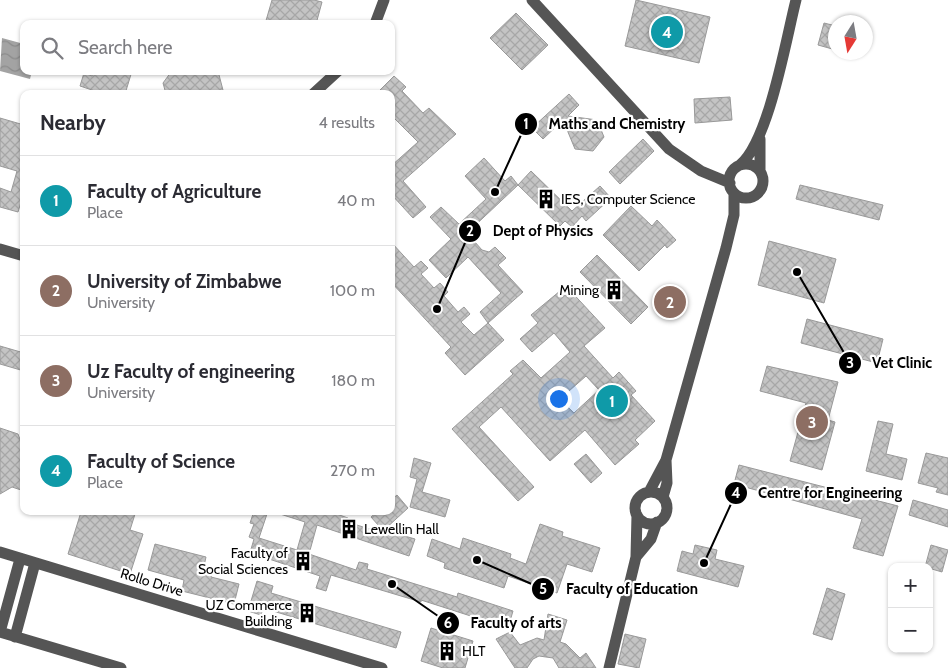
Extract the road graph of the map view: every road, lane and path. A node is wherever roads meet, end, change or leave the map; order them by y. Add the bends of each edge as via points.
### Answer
1 (384, 0) edge
2 (532, 0) edge
3 (796, 0) edge
4 (376, 20) edge
5 (334, 75) edge
6 (317, 90) edge
7 (761, 130) junction
8 (738, 167) junction
9 (702, 170) junction
10 (760, 171) junction
11 (732, 188) junction
12 (755, 195) junction
13 (726, 248) junction
14 (0, 249) edge
15 (20, 255) edge
16 (666, 460) junction
17 (649, 492) junction
18 (663, 497) junction
19 (637, 515) junction
20 (657, 522) junction
21 (0, 552) edge
22 (636, 558) junction
23 (20, 559) junction
24 (35, 563) junction
25 (0, 632) edge
26 (15, 637) junction
27 (121, 668) edge
28 (382, 668) edge
29 (609, 668) edge

1 - 4 street
2 - 9 street via 668,149
3 - 7 street
5 - 6 street
7 - 8 street via 752,152
7 - 10 street
8 - 9 street
8 - 10 street via 751,165
8 - 11 street via 730,177
9 - 11 street
10 - 12 street via 762,187
11 - 12 street via 744,197
11 - 13 street via 734,214
12 - 13 street via 743,209
13 - 16 street
14 - 15 street
16 - 17 street
16 - 18 street via 667,483
17 - 18 street
17 - 19 street via 638,498 635,506
18 - 20 street via 666,513
19 - 20 street via 646,522
19 - 22 street
20 - 22 street via 651,540
21 - 23 street, Rollo Drive
22 - 29 street
23 - 24 street, Rollo Drive
23 - 25 street
24 - 26 street
24 - 28 street, Rollo Drive
25 - 26 street
26 - 27 street

